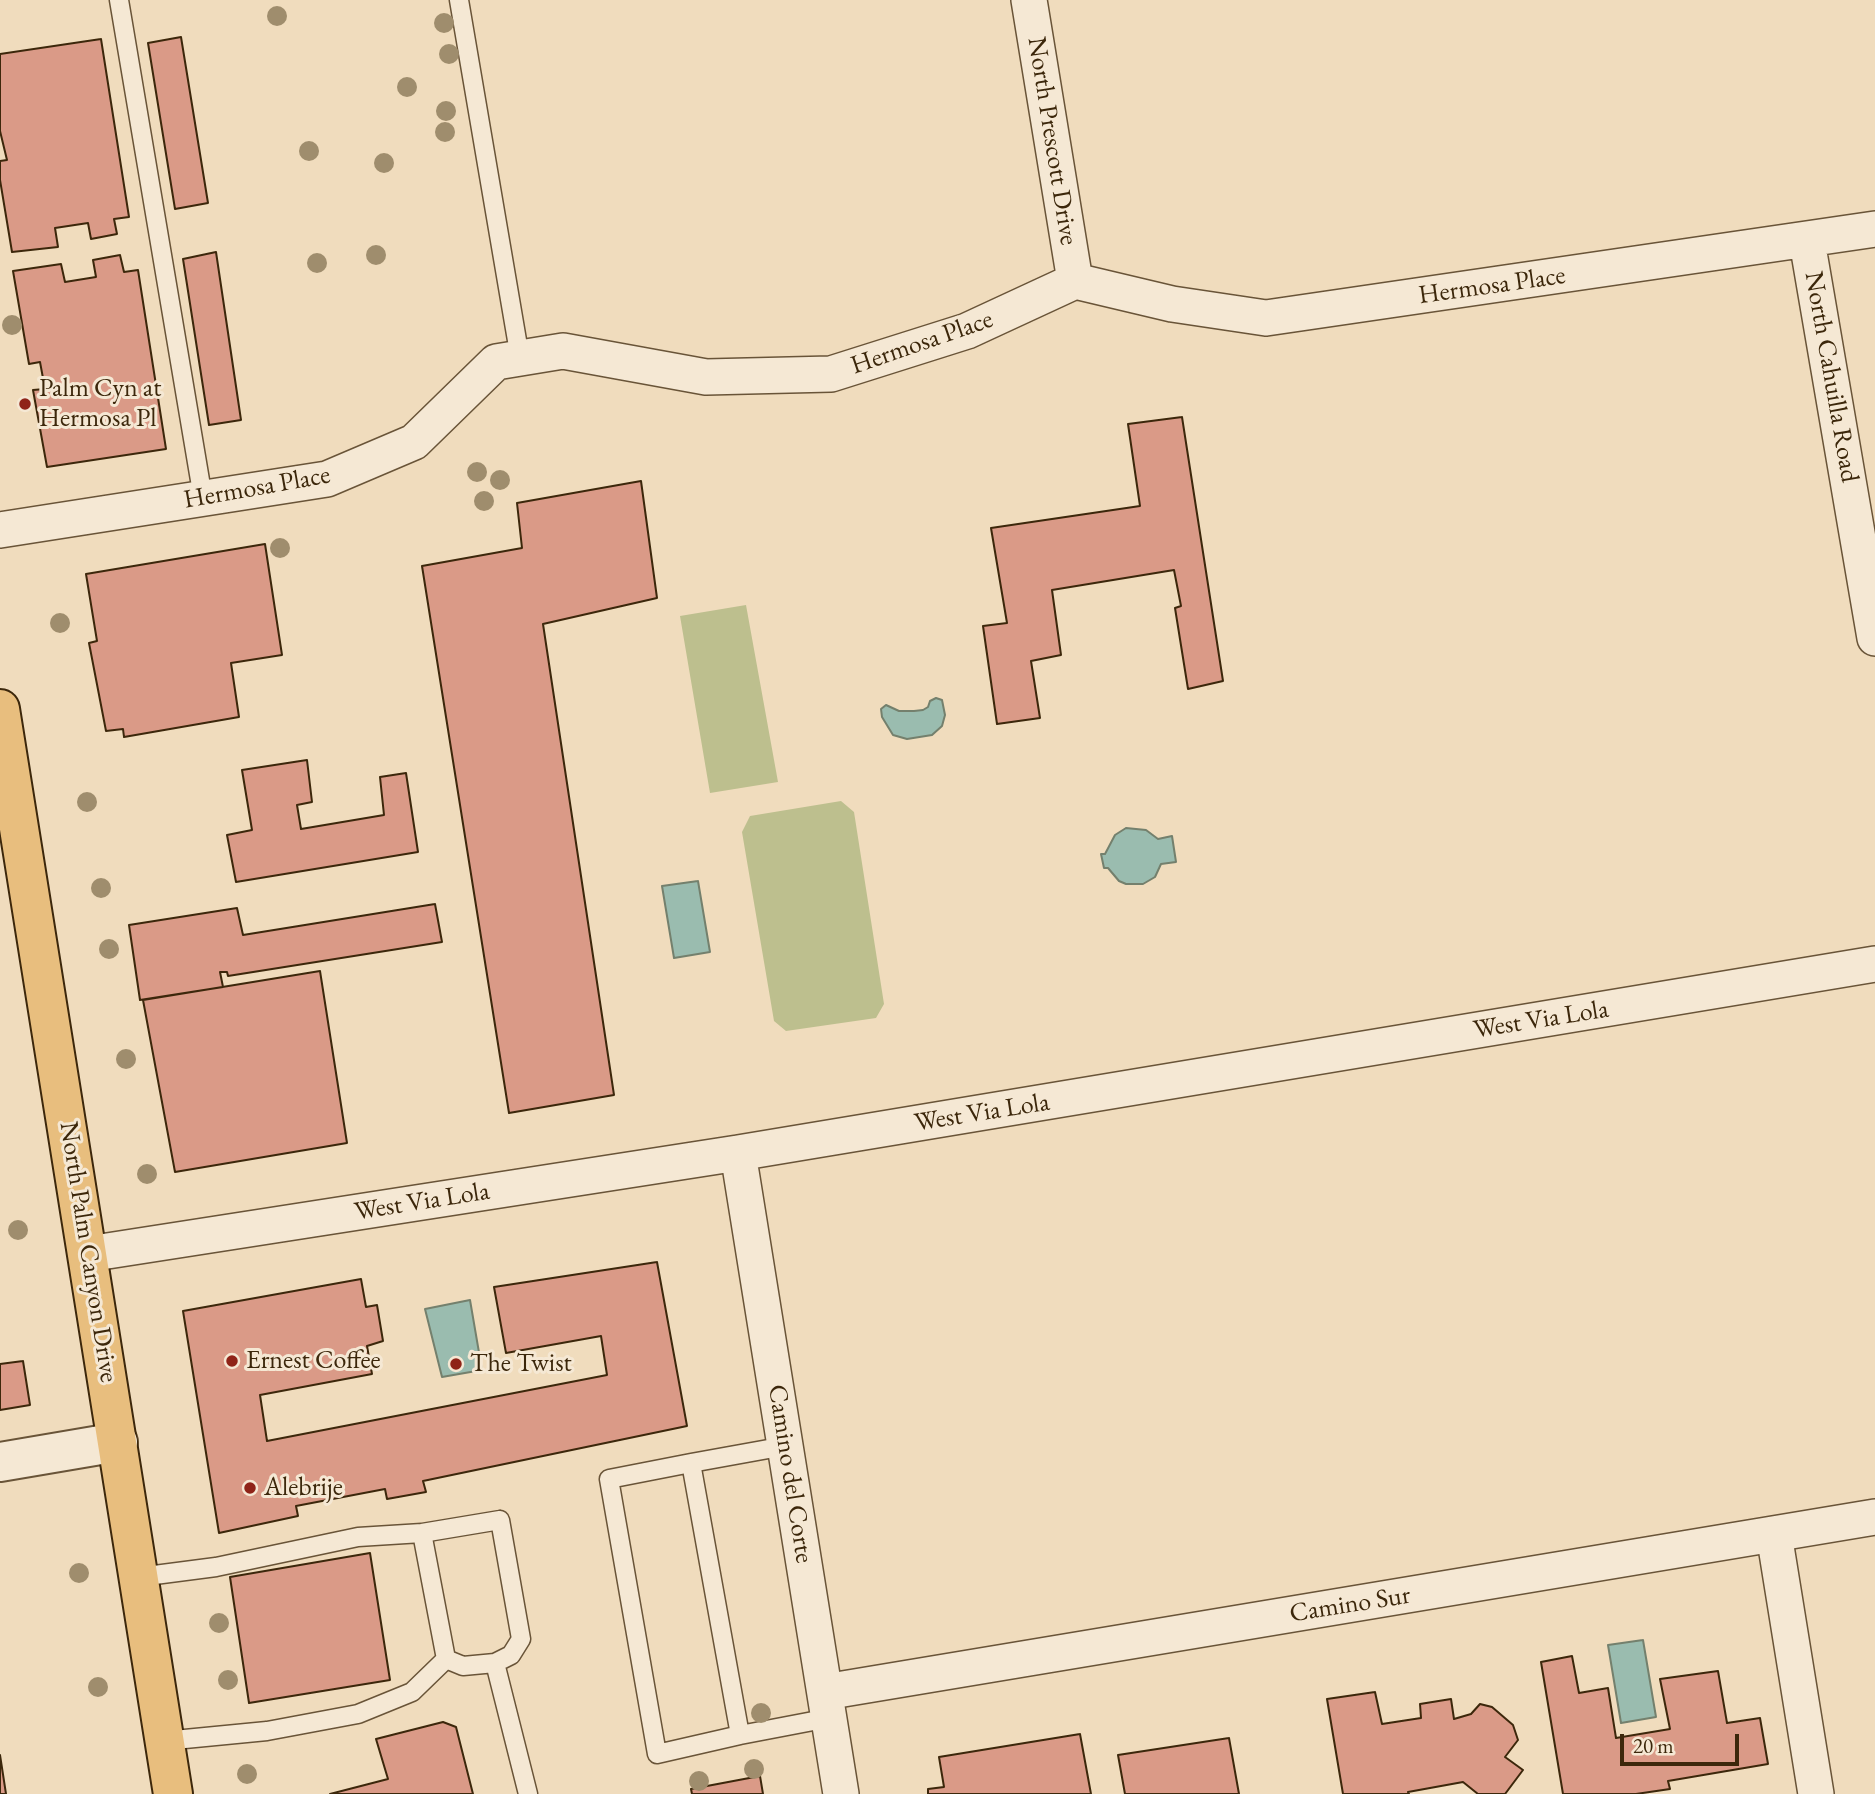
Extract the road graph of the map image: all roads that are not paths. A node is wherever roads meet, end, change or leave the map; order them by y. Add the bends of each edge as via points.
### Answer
1 (119, 0) edge
2 (459, 0) edge
3 (1029, 0) edge
4 (1875, 229) edge
5 (1807, 241) junction
6 (1075, 281) junction
7 (520, 358) junction
8 (203, 498) junction
9 (0, 530) edge
10 (1875, 638) edge
11 (0, 709) edge
12 (1875, 964) edge
13 (738, 1153) junction
14 (88, 1254) junction
15 (118, 1442) junction
16 (785, 1446) junction
17 (0, 1462) edge
18 (691, 1463) junction
19 (1875, 1517) edge
20 (422, 1533) junction
21 (1774, 1534) junction
22 (139, 1577) junction
23 (446, 1660) junction
24 (495, 1663) junction
25 (827, 1705) junction
26 (740, 1735) junction
27 (164, 1741) junction
28 (173, 1794) edge
29 (527, 1794) edge
30 (841, 1794) edge
31 (1816, 1794) edge

1 - 8 lane
2 - 7 lane
3 - 6 street, North Prescott Drive
4 - 5 street, Hermosa Place
5 - 6 street, Hermosa Place via 1266,318 1172,304
5 - 10 street, North Cahuilla Road
6 - 7 street, Hermosa Place via 967,331 831,374 706,377 563,351
7 - 8 street, Hermosa Place via 496,362 414,442 327,480
8 - 9 street, Hermosa Place
11 - 14 main road, North Palm Canyon Drive
12 - 13 street, West Via Lola
13 - 14 street, West Via Lola
13 - 16 street, Camino del Corte
14 - 15 main road, North Palm Canyon Drive
15 - 17 street
15 - 22 main road, North Palm Canyon Drive
16 - 18 lane
16 - 25 street, Camino del Corte
18 - 26 lane
18 - 26 lane via 609,1479 657,1754
19 - 21 street, Camino Sur
20 - 22 lane via 358,1537 216,1567
20 - 23 lane
20 - 24 lane via 500,1520 521,1639 511,1655
21 - 25 street, Camino Sur
21 - 31 street
22 - 27 main road, North Palm Canyon Drive
23 - 24 lane via 463,1666
23 - 27 lane via 412,1692 358,1714 267,1731
24 - 29 lane
25 - 26 lane
25 - 30 street, Camino del Corte
27 - 28 main road, North Palm Canyon Drive

